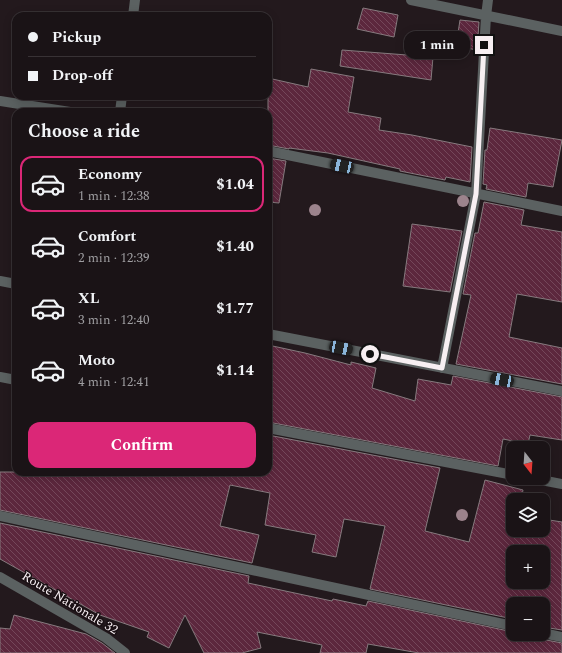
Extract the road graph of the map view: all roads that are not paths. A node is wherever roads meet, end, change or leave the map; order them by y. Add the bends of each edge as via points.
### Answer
1 (135, 0) edge
2 (411, 0) edge
3 (488, 0) edge
4 (134, 12) edge
5 (486, 16) junction
6 (562, 31) edge
7 (0, 101) edge
8 (45, 108) edge
9 (272, 152) edge
10 (476, 194) junction
11 (562, 211) edge
12 (0, 281) edge
13 (12, 283) edge
14 (272, 335) edge
15 (442, 368) junction
16 (0, 376) edge
17 (12, 379) edge
18 (562, 391) edge
19 (272, 429) edge
20 (506, 473) edge
21 (550, 482) edge
22 (562, 484) edge
23 (0, 516) edge
24 (0, 577) edge
25 (506, 624) edge
26 (550, 634) edge
27 (562, 637) edge
28 (125, 653) edge

1 - 4 street
2 - 5 street
3 - 5 street
5 - 6 street
5 - 10 street
7 - 8 street
9 - 10 street
10 - 11 street
10 - 15 street
12 - 13 street
14 - 15 street
15 - 18 street
16 - 17 street
19 - 20 street
21 - 22 street
23 - 25 street
24 - 28 street, Route Nationale 32 via 106,638
26 - 27 street

